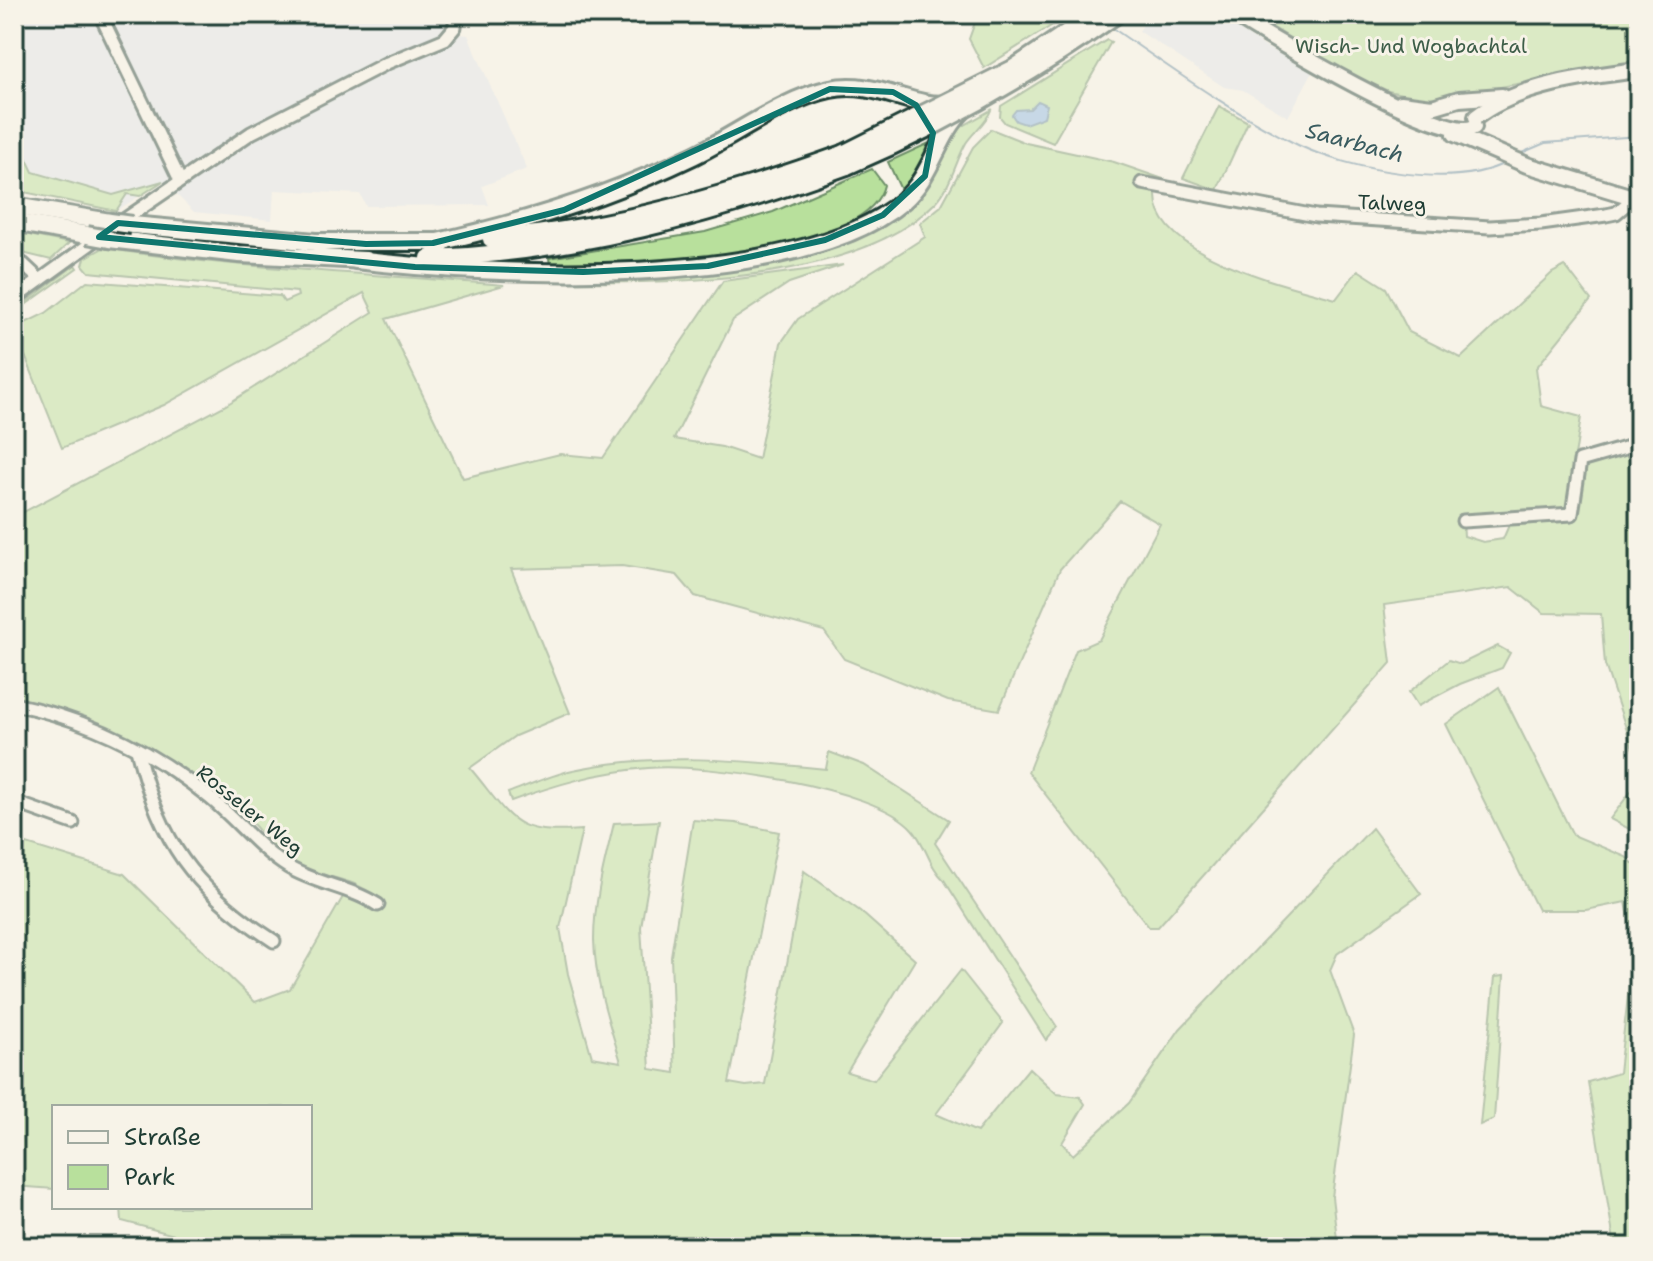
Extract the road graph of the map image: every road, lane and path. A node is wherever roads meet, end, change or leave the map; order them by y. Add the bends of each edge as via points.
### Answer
1 (100, 14) edge
2 (455, 14) edge
3 (1098, 14) edge
4 (1115, 14) edge
5 (1233, 14) edge
6 (1639, 70) edge
7 (1537, 91) junction
8 (893, 92) junction
9 (1504, 96) junction
10 (974, 97) junction
11 (1385, 99) junction
12 (1401, 103) junction
13 (1473, 117) junction
14 (1448, 119) junction
15 (1496, 153) junction
16 (845, 160) junction
17 (932, 164) junction
18 (180, 180) junction
19 (1142, 183) dead end
20 (1639, 200) edge
21 (14, 206) edge
22 (14, 222) edge
23 (110, 231) junction
24 (433, 243) junction
25 (356, 260) junction
26 (14, 262) edge
27 (40, 280) junction
28 (14, 299) edge
29 (1639, 444) edge
30 (1463, 521) dead end
31 (14, 704) edge
32 (137, 749) junction
33 (14, 802) edge
34 (73, 823) dead end
35 (378, 905) dead end
36 (274, 941) dead end

1 - 18 street
2 - 18 street via 455,27 445,39 278,119
3 - 10 highway, bridge
3 - 16 highway, bridge via 1013,69
4 - 10 highway, bridge
4 - 16 highway, bridge via 1020,79 951,117
5 - 11 main road
6 - 7 main road
7 - 9 main road
7 - 13 main road
8 - 10 highway via 944,105
8 - 17 highway via 916,105 927,119 933,133
8 - 24 highway via 849,86 816,93 693,156 564,210
9 - 12 main road via 1432,107
9 - 13 main road
10 - 17 highway via 953,122
11 - 12 main road
11 - 14 main road via 1420,117
12 - 14 main road
13 - 14 main road via 1459,106
13 - 14 main road via 1466,131
13 - 15 main road
14 - 15 main road via 1456,135
15 - 20 main road
16 - 24 highway via 642,215 511,237
16 - 25 highway via 695,217 585,241 475,255
17 - 25 highway via 902,202 850,231 708,266 583,272
18 - 27 street
19 - 20 street, Talweg via 1316,216 1490,227 1606,215
21 - 23 highway
22 - 23 highway, bridge via 87,235
23 - 24 highway, bridge via 132,225 300,241
23 - 25 highway via 239,254
26 - 27 street
27 - 28 street
29 - 30 street via 1580,461 1572,514
31 - 32 street, Rosseler Weg via 78,720
32 - 35 street, Rosseler Weg via 210,798 287,866
32 - 36 street via 152,805 179,856 229,908
33 - 34 street

